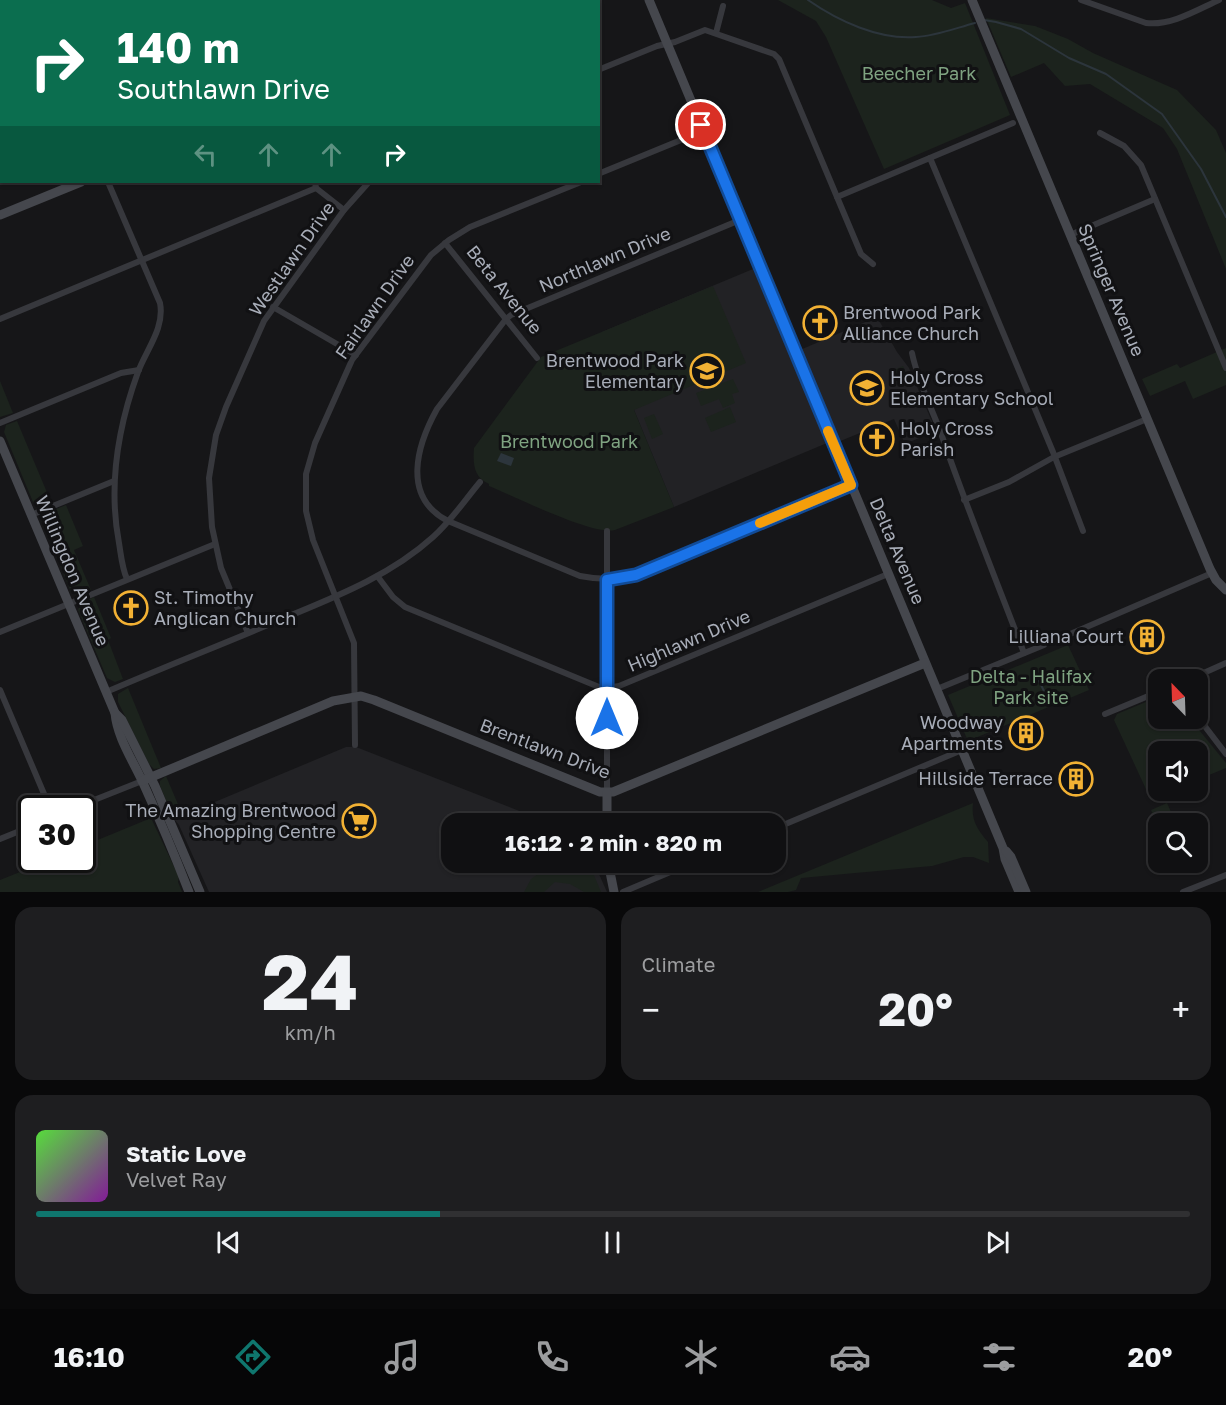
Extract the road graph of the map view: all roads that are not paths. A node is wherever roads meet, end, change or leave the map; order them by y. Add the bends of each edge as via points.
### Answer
1 (649, 0) edge
2 (972, 0) edge
3 (1081, 0) edge
4 (1219, 0) edge
5 (723, 6) dead end
6 (716, 33) junction
7 (667, 44) junction
8 (600, 69) edge
9 (1013, 123) dead end
10 (703, 131) junction
11 (1100, 133) dead end
12 (930, 158) junction
13 (600, 173) edge
14 (79, 183) edge
15 (108, 183) edge
16 (368, 183) edge
17 (579, 183) edge
18 (316, 185) edge
19 (837, 197) junction
20 (1155, 199) junction
21 (344, 210) junction
22 (0, 215) edge
23 (740, 220) junction
24 (1070, 235) junction
25 (445, 243) junction
26 (142, 260) junction
27 (873, 264) dead end
28 (273, 307) junction
29 (0, 319) edge
30 (506, 319) junction
31 (912, 353) dead end
32 (356, 355) junction
33 (537, 358) dead end
34 (1226, 368) edge
35 (139, 370) junction
36 (1147, 419) junction
37 (0, 423) edge
38 (0, 441) edge
39 (1054, 457) junction
40 (114, 481) junction
41 (480, 482) dead end
42 (851, 485) junction
43 (964, 500) junction
44 (31, 515) junction
45 (448, 521) junction
46 (607, 531) dead end
47 (1083, 531) dead end
48 (215, 544) junction
49 (1212, 573) junction
50 (888, 574) junction
51 (378, 577) junction
52 (127, 579) junction
53 (607, 580) junction
54 (1226, 590) edge
55 (337, 596) junction
56 (68, 604) junction
57 (0, 632) edge
58 (248, 633) junction
59 (1053, 641) dead end
60 (1044, 645) dead end
61 (1024, 653) junction
62 (925, 663) junction
63 (1226, 663) edge
64 (1208, 671) edge
65 (607, 688) junction
66 (937, 689) junction
67 (0, 690) edge
68 (105, 692) junction
69 (1148, 696) edge
70 (355, 697) junction
71 (1105, 714) dead end
72 (1207, 729) edge
73 (355, 745) dead end
74 (962, 750) junction
75 (1226, 754) edge
76 (147, 779) junction
77 (607, 792) junction
78 (44, 795) edge
79 (96, 799) edge
80 (607, 813) edge
81 (786, 824) edge
82 (18, 832) edge
83 (0, 839) edge
84 (1003, 848) junction
85 (610, 873) edge
86 (668, 873) edge
87 (1226, 875) edge
88 (189, 892) edge
89 (200, 892) edge
90 (614, 892) edge
91 (623, 892) edge
92 (1018, 892) edge
93 (1026, 892) edge
94 (1183, 892) edge

1 - 7 street, Delta Avenue
2 - 24 street, Springer Avenue
3 - 4 street via 1156,24
5 - 6 street
6 - 7 street via 705,30
6 - 19 street via 777,55
7 - 8 street
7 - 10 street, Delta Avenue
9 - 12 street
10 - 13 street
10 - 23 street, Delta Avenue
11 - 20 street via 1124,146 1141,165
12 - 19 street
12 - 39 street
14 - 22 street
15 - 26 street
16 - 21 street, Westlawn Drive
17 - 25 street, Fairlawn Drive via 470,228
18 - 21 street
18 - 26 street
19 - 27 street via 861,254
20 - 24 street
20 - 34 street
21 - 28 street, Westlawn Drive
23 - 30 street, Northlawn Drive
23 - 42 street, Delta Avenue
24 - 36 street, Springer Avenue
25 - 30 street, Beta Avenue
25 - 32 street, Fairlawn Drive via 422,265
26 - 29 street
26 - 35 street via 162,313
28 - 32 street
28 - 48 street, Westlawn Drive via 226,407 214,443 209,490
30 - 33 street, Beta Avenue
30 - 45 street, Northlawn Drive via 437,409 421,444 417,460 419,486 432,509
31 - 43 street
32 - 55 street, Fairlawn Drive via 315,443 306,480 309,527
35 - 37 street via 121,373
35 - 40 street via 125,409
36 - 39 street
36 - 49 street, Springer Avenue
38 - 44 street, Willingdon Avenue
39 - 43 street via 1010,482
39 - 47 street
40 - 44 street
40 - 52 street via 116,526
41 - 45 street
42 - 50 street, Delta Avenue
42 - 53 street via 636,575
43 - 61 street
44 - 56 street, Willingdon Avenue
45 - 51 street via 432,539
45 - 53 street via 580,576
46 - 53 street
48 - 52 street
48 - 58 street, Westlawn Drive
49 - 54 street, Springer Avenue
49 - 59 street
50 - 62 street, Delta Avenue
50 - 65 street, Highlawn Drive
51 - 55 street
51 - 65 street via 405,607
52 - 56 street
53 - 65 street
55 - 58 street
55 - 70 street, Fairlawn Drive via 354,643
56 - 57 street
56 - 68 street, Willingdon Avenue
58 - 68 street
60 - 61 street
61 - 66 street
62 - 66 street, Delta Avenue
62 - 77 street, Brentlawn Drive
63 - 64 street
65 - 77 street
66 - 74 street, Delta Avenue
67 - 78 street
68 - 76 street, Willingdon Avenue via 122,720
69 - 71 street
70 - 73 street, Fairlawn Drive
70 - 76 street, Brentlawn Drive via 333,701
70 - 77 street, Brentlawn Drive via 374,700
72 - 75 street
74 - 81 street
74 - 84 street, Delta Avenue
76 - 79 street
76 - 88 street, Willingdon Avenue
76 - 89 street, Willingdon Avenue
77 - 80 street
82 - 83 street
84 - 92 street, Delta Avenue
84 - 93 street, Delta Avenue
85 - 90 street
86 - 91 street
87 - 94 street

